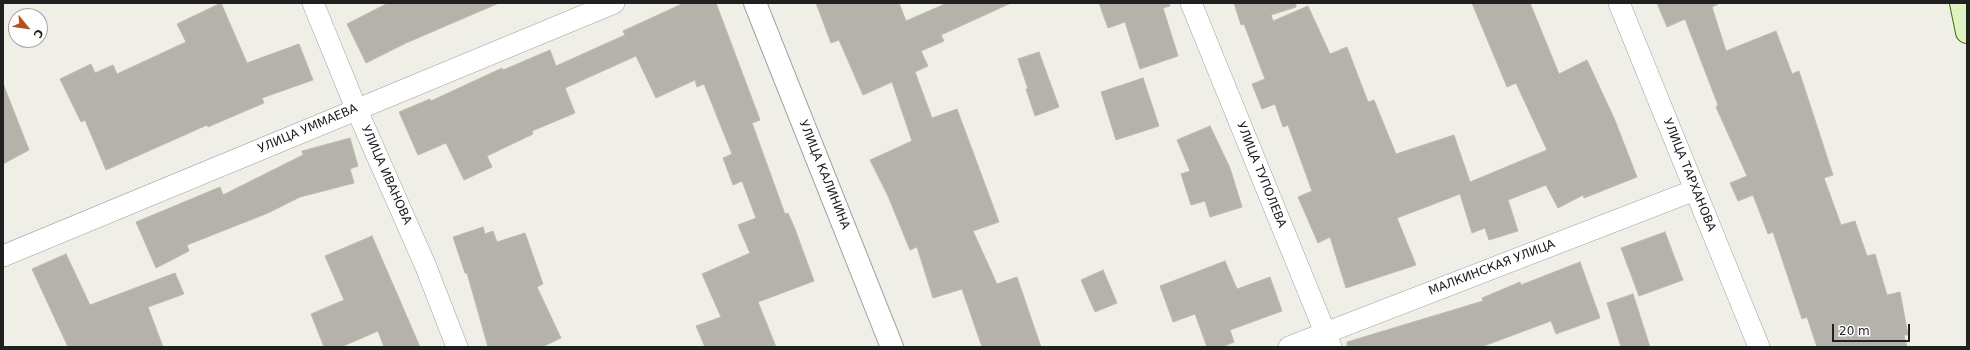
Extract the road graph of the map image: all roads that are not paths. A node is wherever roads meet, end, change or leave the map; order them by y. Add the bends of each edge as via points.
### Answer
1 (313, 3) edge
2 (614, 3) edge
3 (755, 3) edge
4 (1191, 3) edge
5 (1619, 3) edge
6 (1961, 3) edge
7 (1967, 32) edge
8 (356, 108) junction
9 (1695, 190) junction
10 (3, 256) edge
11 (1328, 340) edge
12 (457, 347) edge
13 (892, 347) edge
14 (1289, 347) edge
15 (1759, 347) edge

1 - 8 street, УЛИЦА ИВАНОВА
2 - 8 street, УЛИЦА УММАЕВА
3 - 13 street, УЛИЦА КАЛИНИНА
4 - 11 street, УЛИЦА ТУПОЛЕВА
5 - 9 street, УЛИЦА ТАРХАНОВА
6 - 7 main road
8 - 10 street, УЛИЦА УММАЕВА
8 - 12 street, УЛИЦА ИВАНОВА via 426,267
9 - 11 street, МАЛКИНСКАЯ УЛИЦА
9 - 15 street, УЛИЦА ТАРХАНОВА
11 - 14 street, МАЛКИНСКАЯ УЛИЦА

